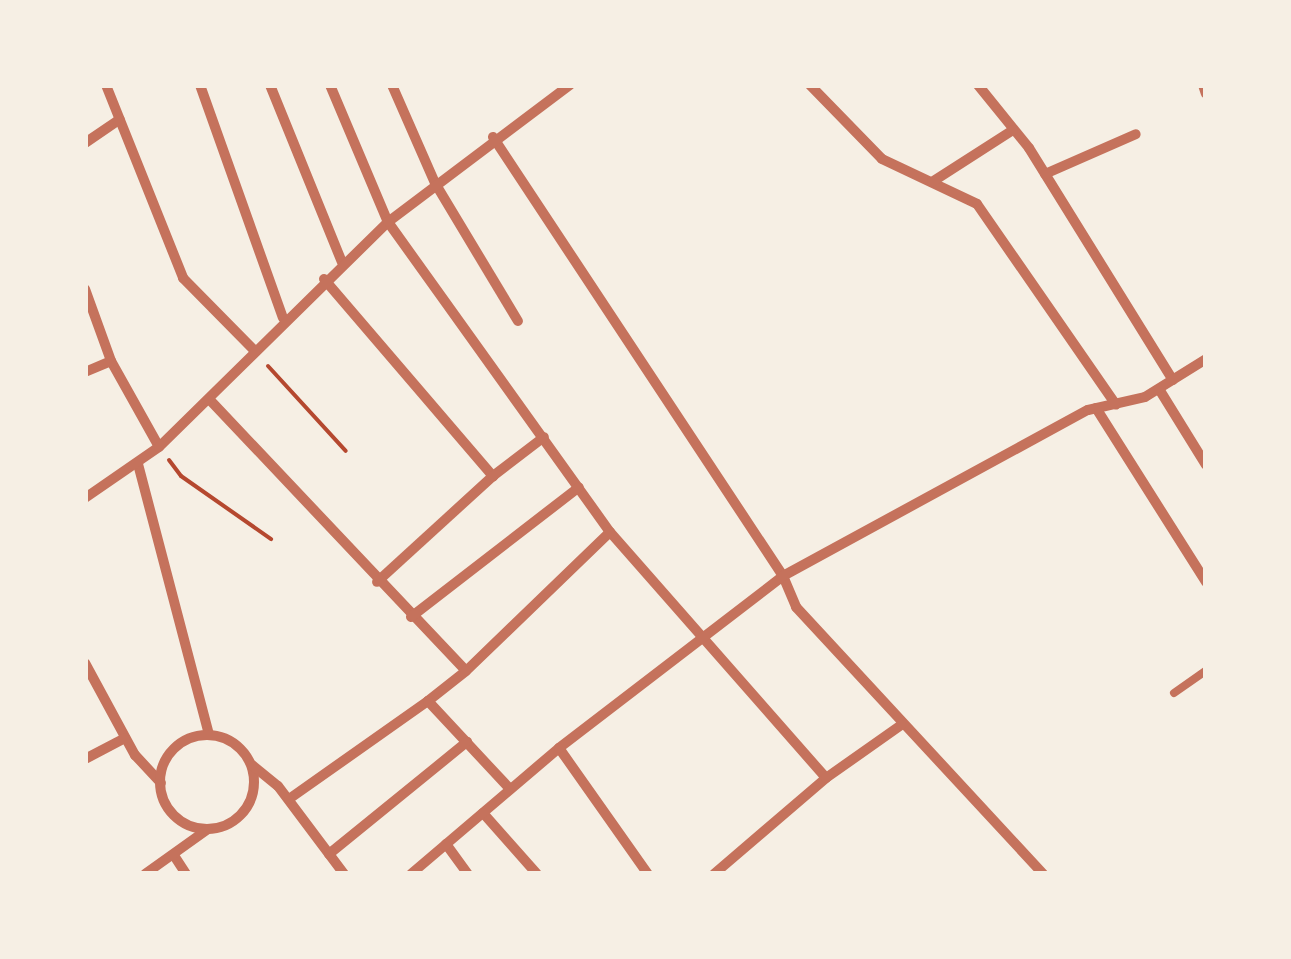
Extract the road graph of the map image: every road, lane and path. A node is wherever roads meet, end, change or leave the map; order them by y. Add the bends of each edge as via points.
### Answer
1 (106, 85) edge
2 (200, 85) edge
3 (270, 85) edge
4 (330, 85) edge
5 (392, 85) edge
6 (570, 85) edge
7 (810, 85) edge
8 (978, 85) edge
9 (1203, 85) edge
10 (1206, 94) edge
11 (120, 119) junction
12 (1013, 130) junction
13 (1136, 134) dead end
14 (493, 137) junction
15 (85, 143) edge
16 (1045, 174) junction
17 (435, 182) junction
18 (932, 182) junction
19 (388, 222) junction
20 (342, 262) junction
21 (324, 279) junction
22 (85, 290) edge
23 (282, 318) junction
24 (518, 321) dead end
25 (252, 349) junction
26 (1206, 359) edge
27 (110, 362) junction
28 (85, 372) edge
29 (1172, 380) junction
30 (1158, 389) junction
31 (208, 399) junction
32 (1116, 404) junction
33 (1096, 408) junction
34 (544, 437) junction
35 (159, 447) junction
36 (346, 450) dead end
37 (138, 464) junction
38 (1206, 465) edge
39 (493, 476) junction
40 (579, 488) junction
41 (85, 498) edge
42 (610, 532) junction
43 (271, 539) dead end
44 (783, 576) junction
45 (378, 582) junction
46 (1206, 582) edge
47 (411, 617) junction
48 (702, 635) junction
49 (85, 663) edge
50 (1206, 671) edge
51 (466, 672) junction
52 (1174, 693) dead end
53 (428, 701) junction
54 (901, 726) junction
55 (209, 735) junction
56 (125, 738) junction
57 (467, 742) junction
58 (559, 748) junction
59 (85, 759) edge
60 (250, 764) junction
61 (826, 778) junction
62 (161, 783) junction
63 (510, 789) junction
64 (289, 800) junction
65 (482, 813) junction
66 (208, 829) junction
67 (446, 844) junction
68 (330, 854) junction
69 (174, 857) junction
70 (145, 874) edge
71 (186, 874) edge
72 (344, 874) edge
73 (411, 874) edge
74 (468, 874) edge
75 (537, 874) edge
76 (648, 874) edge
77 (714, 874) edge
78 (1043, 874) edge

1 - 11 street
2 - 23 street
3 - 20 street
4 - 19 street
5 - 17 street
6 - 14 street
7 - 18 street via 871,150
8 - 12 street
9 - 10 street
11 - 15 street
11 - 25 street via 183,278
12 - 16 street
12 - 18 street
13 - 16 street
14 - 17 street
14 - 44 street
16 - 29 street
17 - 19 street
17 - 24 street
18 - 32 street via 977,204 993,223
19 - 20 street
19 - 34 street
20 - 21 street
21 - 23 street
21 - 39 street
22 - 27 street
23 - 25 street
25 - 31 street
25 - 36 path
26 - 29 street
27 - 28 street
27 - 35 street
29 - 30 street
30 - 32 street
30 - 38 street
31 - 35 street
31 - 45 street
32 - 33 street
33 - 44 street
33 - 46 street
34 - 39 street
34 - 40 street
35 - 37 street
35 - 43 path via 181,476
37 - 41 street
37 - 55 street
39 - 45 street
40 - 42 street
40 - 47 street
42 - 48 street
42 - 51 street
44 - 48 street
44 - 54 street via 796,607
45 - 47 street
47 - 51 street
48 - 58 street
48 - 61 street
49 - 56 street
50 - 52 lane
51 - 53 street
53 - 57 street
53 - 64 street
54 - 61 street
54 - 78 street
55 - 60 street via 234,744
55 - 62 street via 174,749
56 - 59 street
56 - 62 street
57 - 63 street
57 - 68 street
58 - 63 street
58 - 76 street
60 - 64 street
60 - 66 street via 249,802 232,822
61 - 77 street
62 - 66 street via 175,816
63 - 65 street
64 - 68 street
65 - 67 street
65 - 75 street
66 - 69 street
67 - 73 street
67 - 74 street
68 - 72 street
69 - 70 street
69 - 71 street

